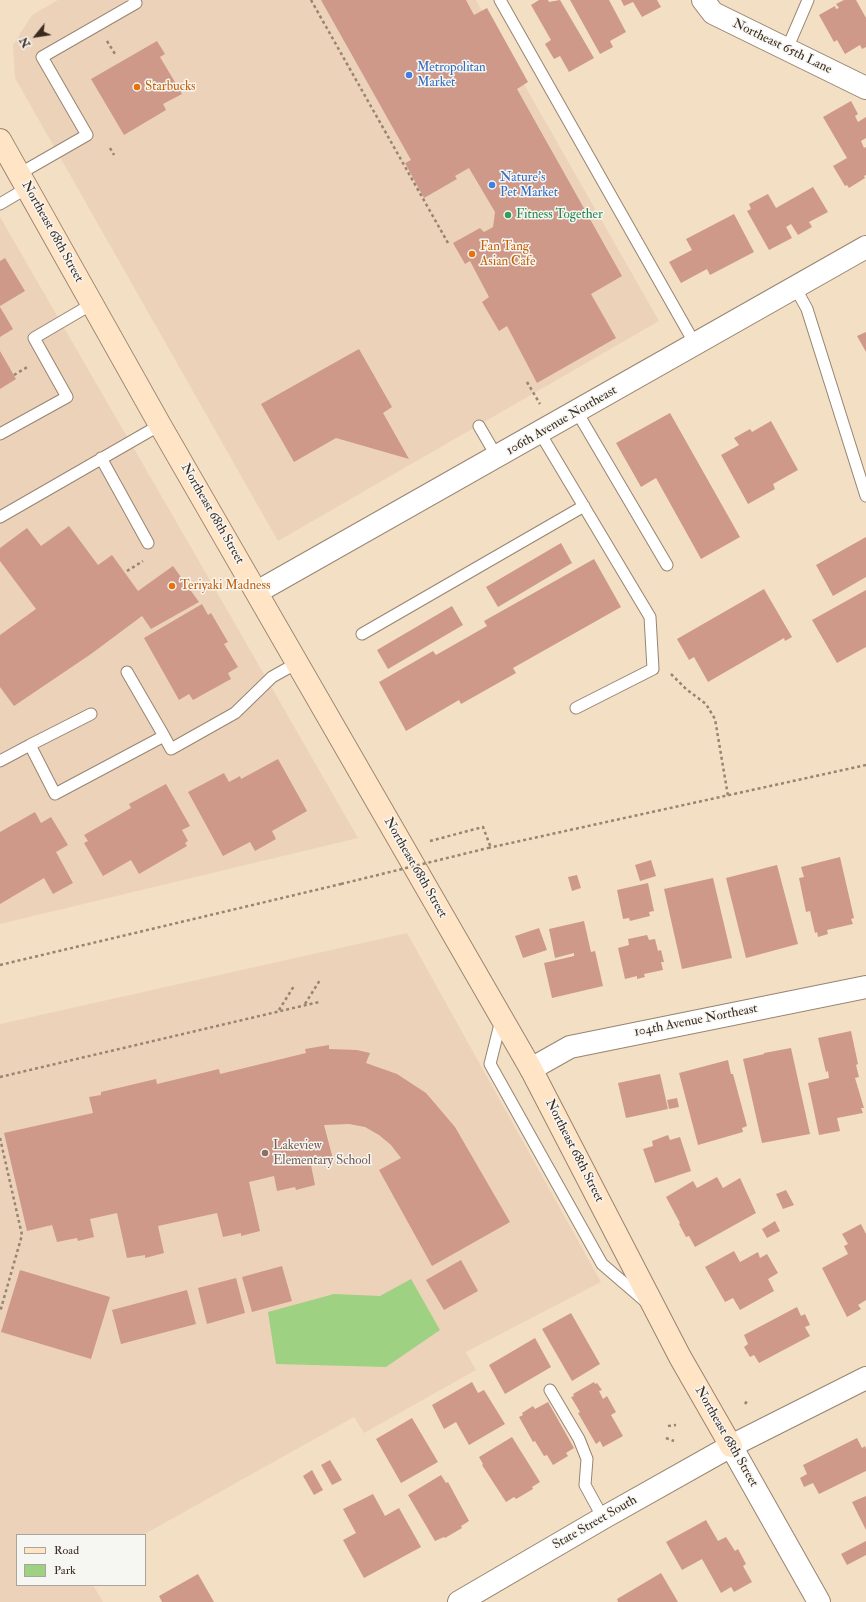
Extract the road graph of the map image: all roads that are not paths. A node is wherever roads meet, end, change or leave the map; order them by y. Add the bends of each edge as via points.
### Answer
1 (134, 0) edge
2 (500, 0) edge
3 (703, 0) edge
4 (808, 0) edge
5 (787, 49) junction
6 (866, 88) edge
7 (0, 140) edge
8 (23, 181) junction
9 (0, 204) edge
10 (866, 247) edge
11 (795, 287) junction
12 (92, 304) junction
13 (695, 344) junction
14 (577, 412) junction
15 (160, 425) junction
16 (479, 426) dead end
17 (540, 433) junction
18 (0, 434) edge
19 (101, 458) junction
20 (497, 458) junction
21 (866, 496) edge
22 (584, 506) junction
23 (0, 516) edge
24 (148, 543) dead end
25 (667, 565) dead end
26 (257, 592) junction
27 (362, 634) dead end
28 (297, 663) junction
29 (126, 672) dead end
30 (576, 708) dead end
31 (91, 714) dead end
32 (164, 736) junction
33 (30, 745) junction
34 (0, 761) edge
35 (866, 987) edge
36 (501, 1018) junction
37 (531, 1069) junction
38 (656, 1310) junction
39 (866, 1378) edge
40 (550, 1390) dead end
41 (731, 1446) junction
42 (603, 1518) junction
43 (459, 1602) edge
44 (819, 1602) edge

1 - 8 lane via 136,3 42,57 87,135
2 - 13 lane
3 - 5 street, Northeast 65th Lane via 713,13
4 - 5 lane
5 - 6 street, Northeast 65th Lane
7 - 8 main road, Northeast 68th Street
8 - 9 lane
8 - 12 main road, Northeast 68th Street
10 - 11 street, 106th Avenue Northeast
11 - 13 street, 106th Avenue Northeast
11 - 21 lane via 808,309
12 - 15 main road, Northeast 68th Street
12 - 18 lane via 34,338 67,397
13 - 14 street, 106th Avenue Northeast
14 - 17 street, 106th Avenue Northeast
14 - 25 lane
15 - 19 lane
15 - 26 main road, Northeast 68th Street
16 - 20 lane
17 - 20 street, 106th Avenue Northeast
17 - 22 lane
19 - 23 lane
19 - 24 lane
20 - 26 street, 106th Avenue Northeast
22 - 27 lane
22 - 30 lane via 650,617 653,669
26 - 28 main road, Northeast 68th Street
28 - 32 lane via 272,677 235,714 171,749
28 - 36 main road, Northeast 68th Street
29 - 32 lane
31 - 33 lane
32 - 33 lane via 55,794
33 - 34 lane
35 - 37 street, 104th Avenue Northeast via 570,1047
36 - 37 main road, Northeast 68th Street
36 - 38 lane via 490,1064 602,1264
37 - 38 main road, Northeast 68th Street
38 - 41 main road, Northeast 68th Street
39 - 41 street, State Street South
40 - 42 lane via 579,1439 587,1459 585,1485
41 - 42 street, State Street South
41 - 44 street, Northeast 68th Street
42 - 43 street, State Street South

